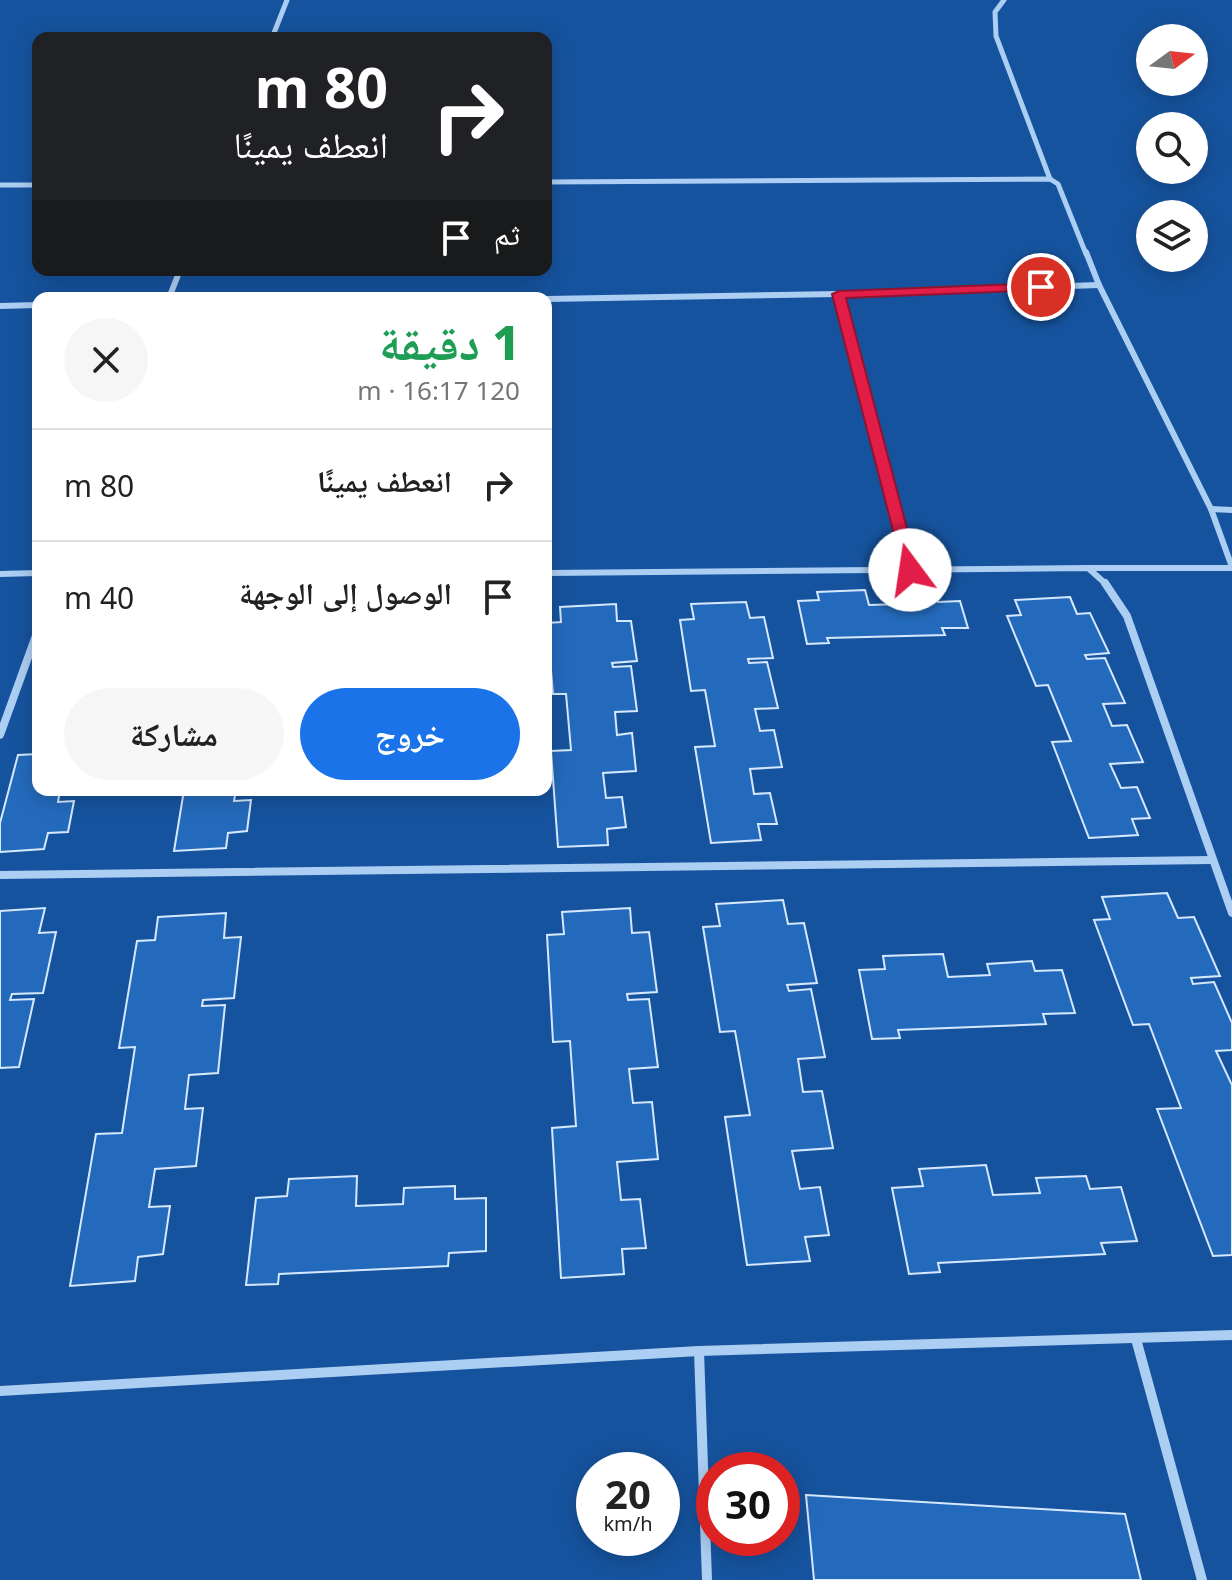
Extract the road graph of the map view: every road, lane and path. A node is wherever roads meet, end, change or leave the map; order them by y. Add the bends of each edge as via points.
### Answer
1 (287, 0) edge
2 (1004, 0) edge
3 (274, 32) edge
4 (1050, 179) junction
5 (552, 182) edge
6 (0, 185) edge
7 (32, 185) edge
8 (1099, 285) junction
9 (839, 294) junction
10 (552, 299) edge
11 (32, 305) edge
12 (0, 306) edge
13 (1211, 509) junction
14 (1232, 510) edge
15 (1232, 567) edge
16 (1088, 568) junction
17 (910, 570) junction
18 (32, 573) edge
19 (552, 573) edge
20 (0, 574) edge
21 (32, 647) edge
22 (0, 735) edge
23 (1212, 860) junction
24 (0, 875) edge
25 (1232, 913) edge
26 (1232, 1335) edge
27 (1136, 1339) junction
28 (699, 1351) junction
29 (0, 1391) edge
30 (707, 1580) edge
31 (1202, 1580) edge

1 - 3 street
2 - 4 street via 995,12 996,36
4 - 5 street
4 - 8 street via 1058,184
6 - 7 street
8 - 9 street
8 - 13 street
9 - 10 street
9 - 17 street
11 - 12 street
13 - 14 street
13 - 15 street
15 - 16 street
16 - 17 street
16 - 23 street via 1111,588 1127,616
17 - 19 street
18 - 20 street
21 - 22 street
23 - 24 street
23 - 25 street
26 - 27 street
27 - 28 street
27 - 31 street
28 - 29 street
28 - 30 street

